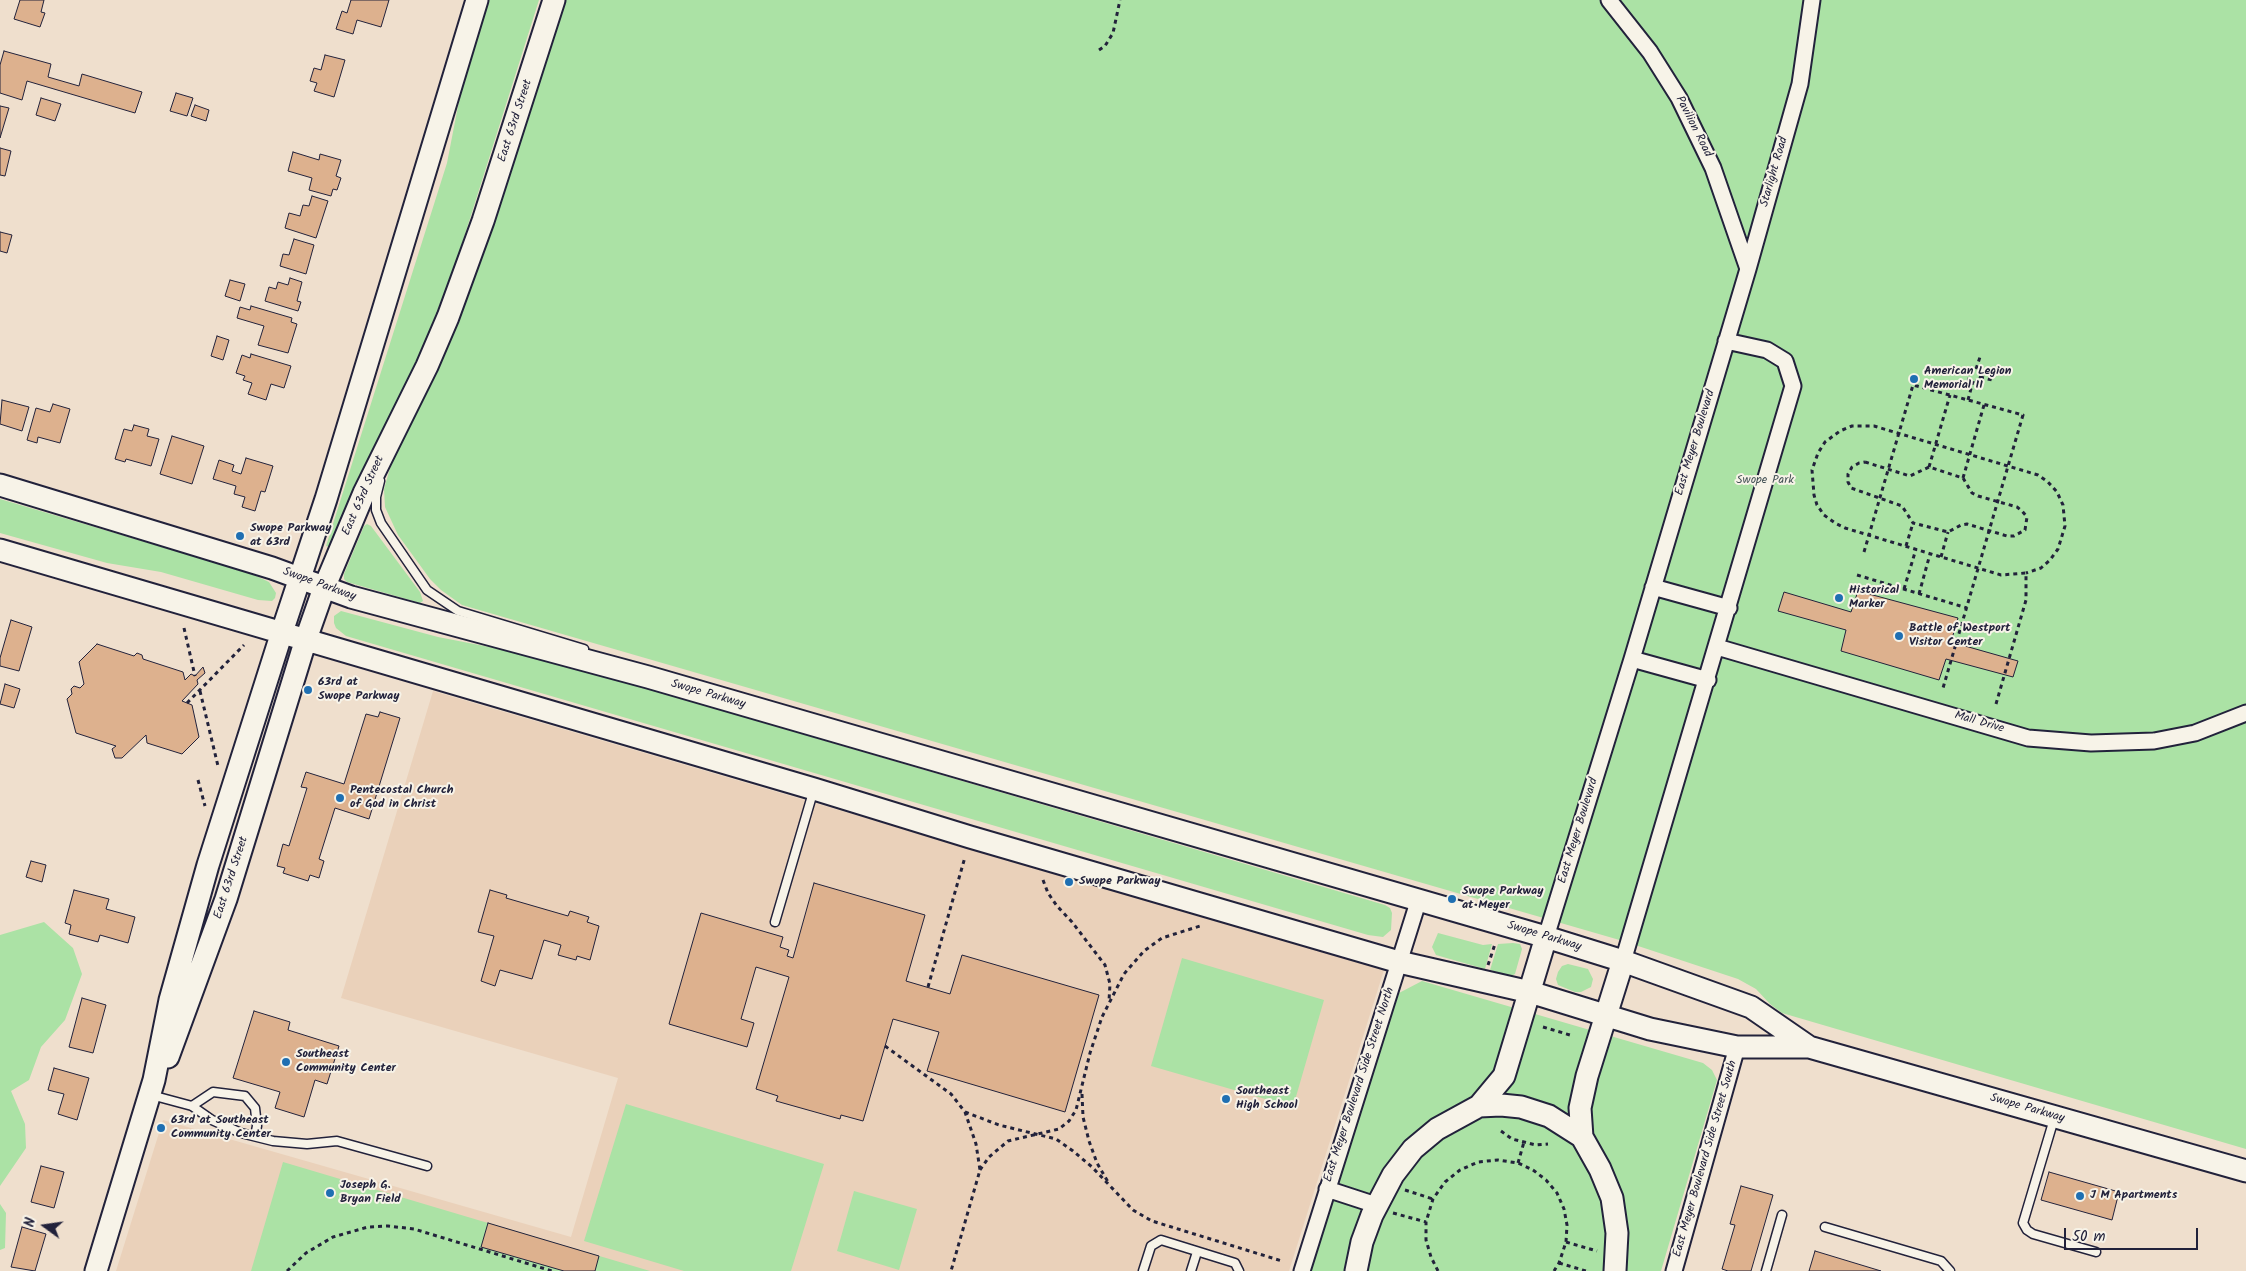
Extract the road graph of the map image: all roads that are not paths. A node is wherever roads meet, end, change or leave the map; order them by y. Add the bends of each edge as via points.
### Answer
1 (476, 0) edge
2 (554, 0) edge
3 (1609, 0) edge
4 (1812, 0) edge
5 (1748, 269) junction
6 (1726, 341) junction
7 (427, 366) junction
8 (0, 485) edge
9 (0, 550) edge
10 (299, 578) junction
11 (1653, 587) junction
12 (324, 588) junction
13 (1728, 608) junction
14 (282, 632) junction
15 (306, 640) junction
16 (1717, 647) junction
17 (1632, 659) junction
18 (648, 677) junction
19 (1708, 680) junction
20 (2246, 713) edge
21 (814, 789) junction
22 (1419, 899) junction
23 (775, 922) dead end
24 (1546, 937) junction
25 (1623, 961) junction
26 (1399, 962) junction
27 (1530, 992) junction
28 (1606, 1015) junction
29 (1737, 1047) junction
30 (1809, 1047) junction
31 (151, 1087) junction
32 (192, 1106) junction
33 (1480, 1106) junction
34 (2055, 1117) junction
35 (255, 1136) junction
36 (1582, 1137) junction
37 (426, 1166) dead end
38 (2246, 1171) edge
39 (1327, 1189) junction
40 (1383, 1208) junction
41 (1782, 1215) dead end
42 (1825, 1227) dead end
43 (1197, 1252) junction
44 (2096, 1252) dead end
45 (96, 1271) edge
46 (1143, 1271) edge
47 (1191, 1271) edge
48 (1239, 1271) edge
49 (1302, 1271) edge
50 (1356, 1271) edge
51 (1616, 1271) edge
52 (1674, 1271) edge
53 (1766, 1271) edge
54 (1950, 1271) edge

1 - 10 main road, East 63rd Street via 326,499
2 - 7 main road, East 63rd Street via 483,221
3 - 5 street, Pavilion Road via 1650,52 1679,98 1714,168
4 - 5 street, Starlight Road via 1800,84
5 - 6 street, Starlight Road
6 - 11 street, East Meyer Boulevard
6 - 13 street via 1767,350 1785,361 1793,386
7 - 12 main road, East 63rd Street via 364,493
7 - 18 lane via 376,497 381,523 417,578 427,590 458,611 572,645
8 - 10 main road, Swope Parkway
9 - 14 main road, Swope Parkway
10 - 12 main road, Swope Parkway
10 - 14 main road, East 63rd Street
11 - 13 street
11 - 17 street, East Meyer Boulevard
12 - 15 main road, East 63rd Street
12 - 18 main road, Swope Parkway
13 - 16 street
14 - 15 main road, Swope Parkway
14 - 31 main road, East 63rd Street via 205,874 170,1000
15 - 21 main road, Swope Parkway
15 - 31 main road, East 63rd Street via 226,899 172,1050
16 - 19 street
16 - 20 street, Mall Drive via 2028,738 2091,743 2154,741 2194,733
17 - 19 street
17 - 24 street, East Meyer Boulevard
18 - 22 main road, Swope Parkway
19 - 25 street
21 - 23 lane
21 - 26 main road, Swope Parkway via 970,838
22 - 24 main road, Swope Parkway
22 - 26 street, East Meyer Boulevard Side Street North
24 - 25 main road, Swope Parkway
24 - 27 main road, East Meyer Boulevard
25 - 28 main road
25 - 30 main road, Swope Parkway via 1751,1006
26 - 27 main road, Swope Parkway
26 - 39 street, East Meyer Boulevard Side Street North
27 - 28 main road, Swope Parkway
27 - 33 main road, East Meyer Boulevard via 1504,1076
28 - 29 main road, Swope Parkway via 1650,1030
28 - 36 main road via 1580,1108
29 - 30 main road, Swope Parkway
29 - 52 street, East Meyer Boulevard Side Street South
30 - 34 main road, Swope Parkway
31 - 32 lane
31 - 45 main road, East 63rd Street
32 - 35 lane via 212,1120
32 - 35 lane via 214,1092 246,1096 255,1108
33 - 36 main road via 1501,1104 1520,1107 1549,1116
33 - 40 main road, East Meyer Boulevard via 1437,1129 1413,1149 1393,1175
34 - 38 main road, Swope Parkway
34 - 44 lane via 2023,1223 2033,1234
35 - 37 lane via 307,1144 337,1141
36 - 51 main road via 1612,1198 1617,1233
39 - 40 street
39 - 49 street, East Meyer Boulevard Side Street North
40 - 50 main road, East Meyer Boulevard via 1362,1242
41 - 53 lane
42 - 54 lane via 1941,1261
43 - 46 lane via 1161,1240 1151,1246
43 - 47 lane
43 - 48 lane via 1235,1263

